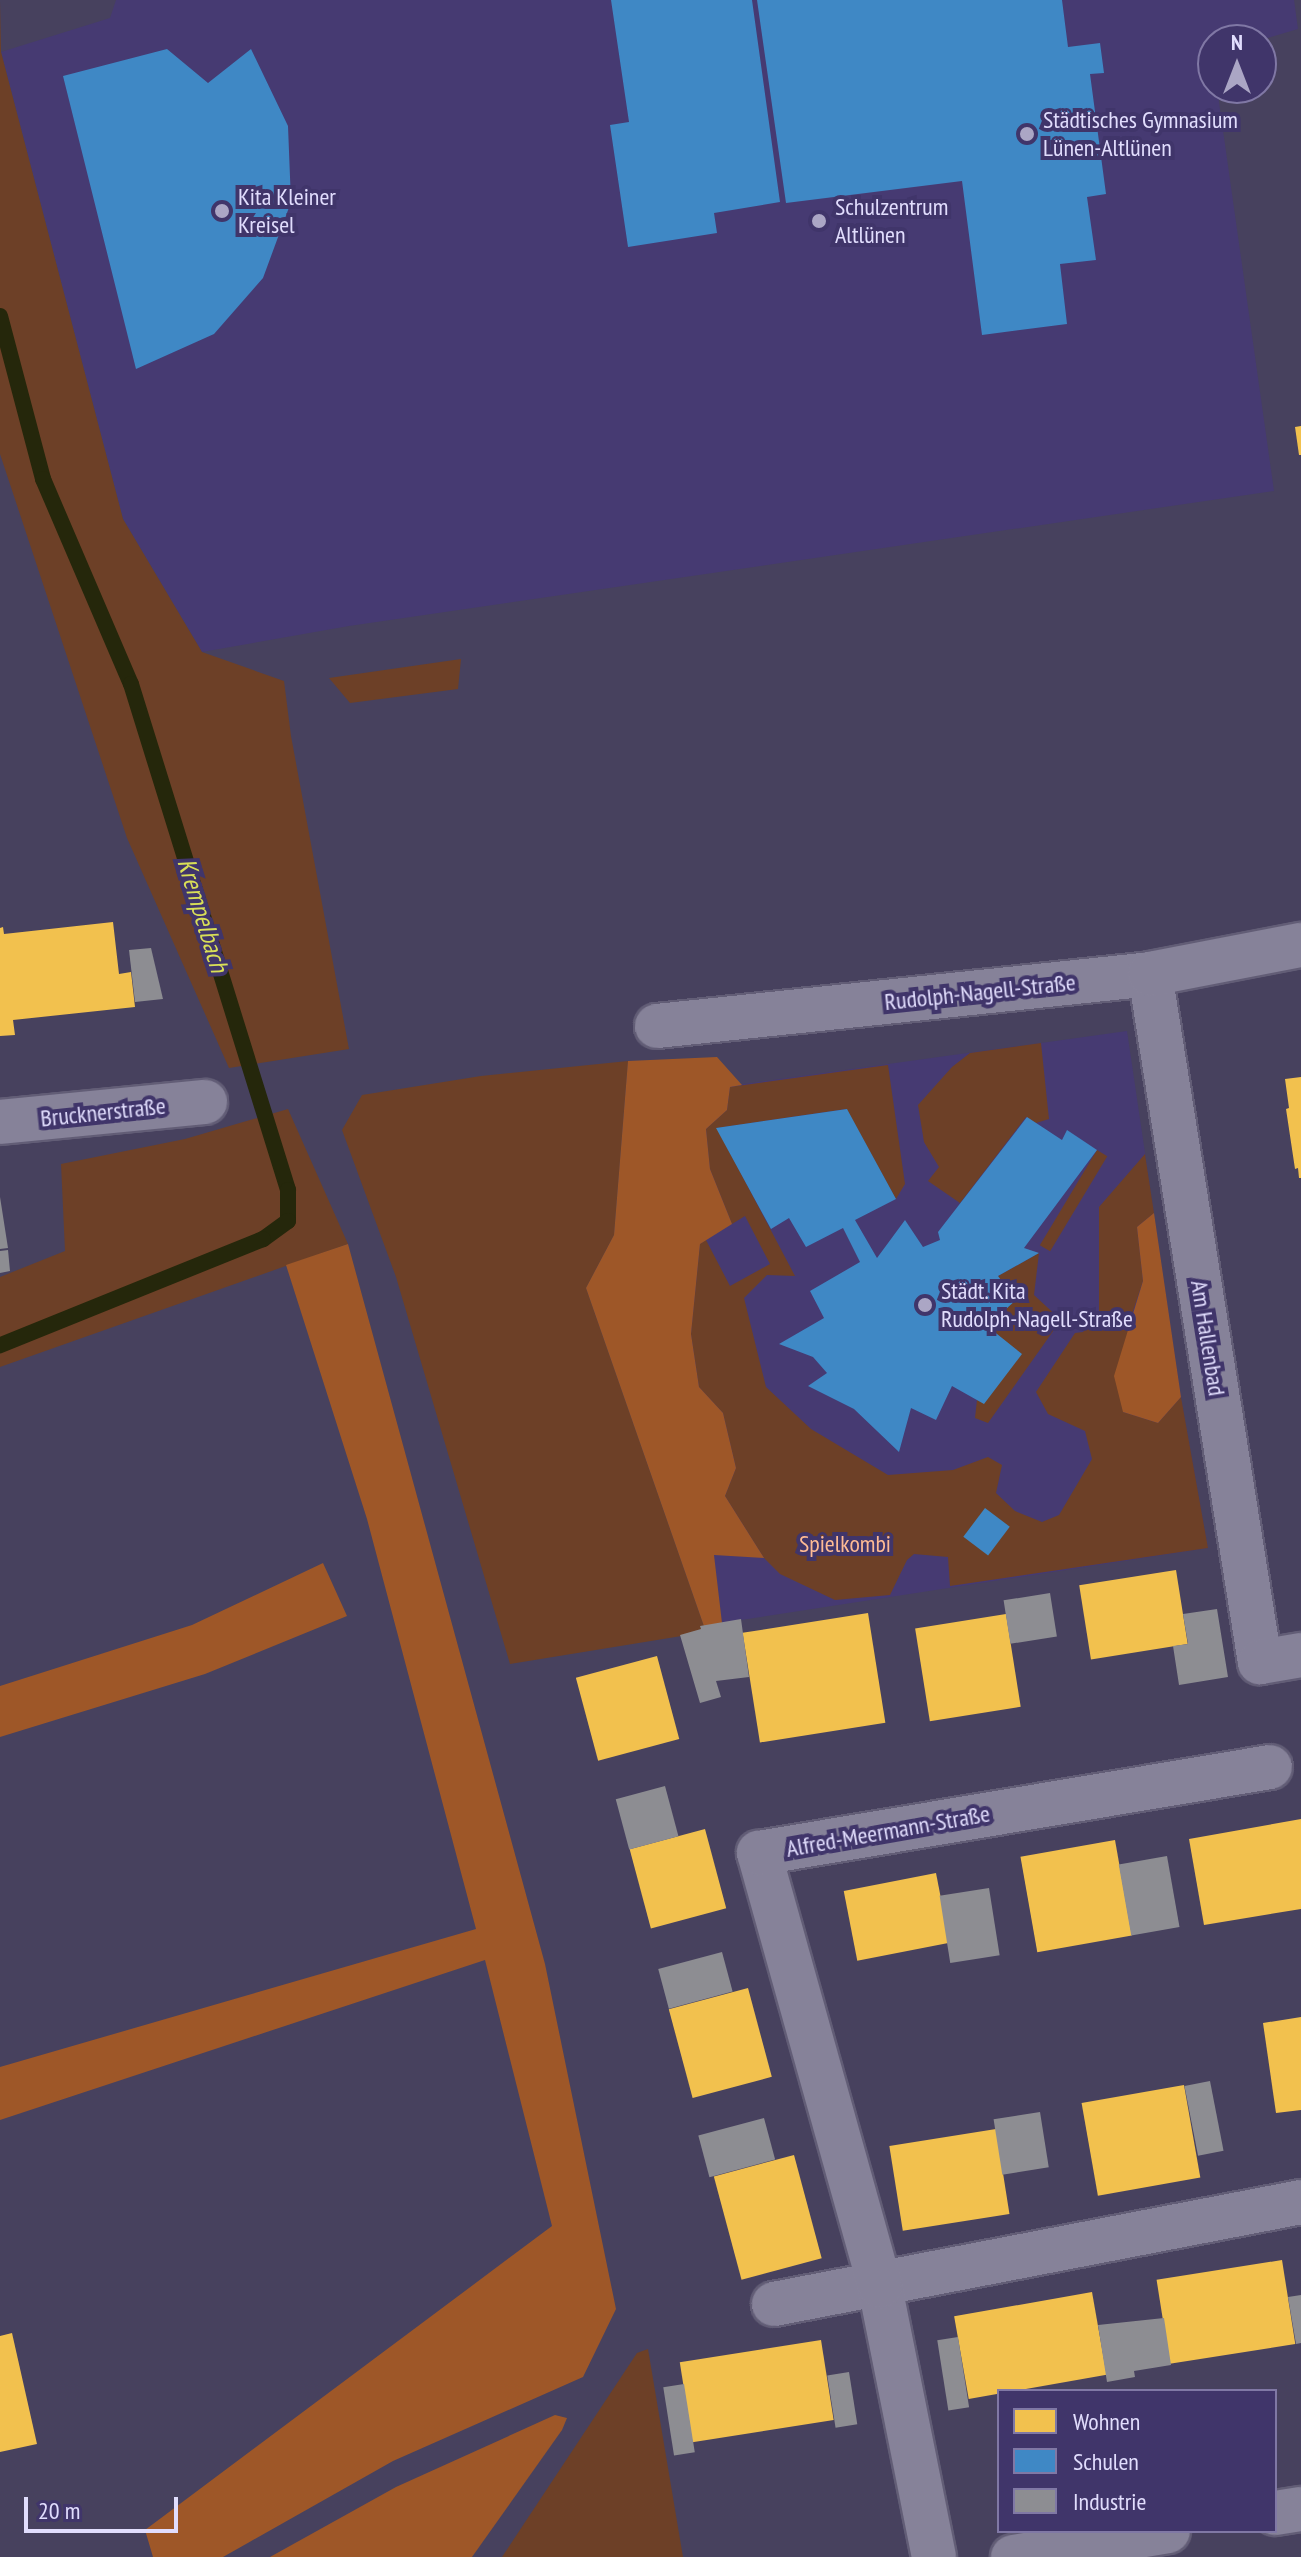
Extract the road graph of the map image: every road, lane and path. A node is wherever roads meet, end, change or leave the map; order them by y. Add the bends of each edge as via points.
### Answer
1 (1301, 945) edge
2 (1150, 974) junction
3 (657, 1026) dead end
4 (205, 1102) dead end
5 (0, 1122) edge
6 (1301, 1655) edge
7 (1270, 1767) dead end
8 (1301, 2202) edge
9 (880, 2286) junction
10 (774, 2304) dead end
11 (1301, 2509) edge
12 (1277, 2513) edge
13 (1156, 2533) edge
14 (934, 2557) edge
15 (1013, 2557) edge

1 - 2 street, Rudolph-Nagell-Straße
2 - 3 street, Rudolph-Nagell-Straße
2 - 6 street, Am Hallenbad via 1260,1662
4 - 5 street, Brucknerstraße
7 - 9 street, Alfred-Meermann-Straße via 759,1853
8 - 9 street
9 - 10 street
9 - 14 street, Alfred-Meermann-Straße
11 - 12 street
13 - 15 street

